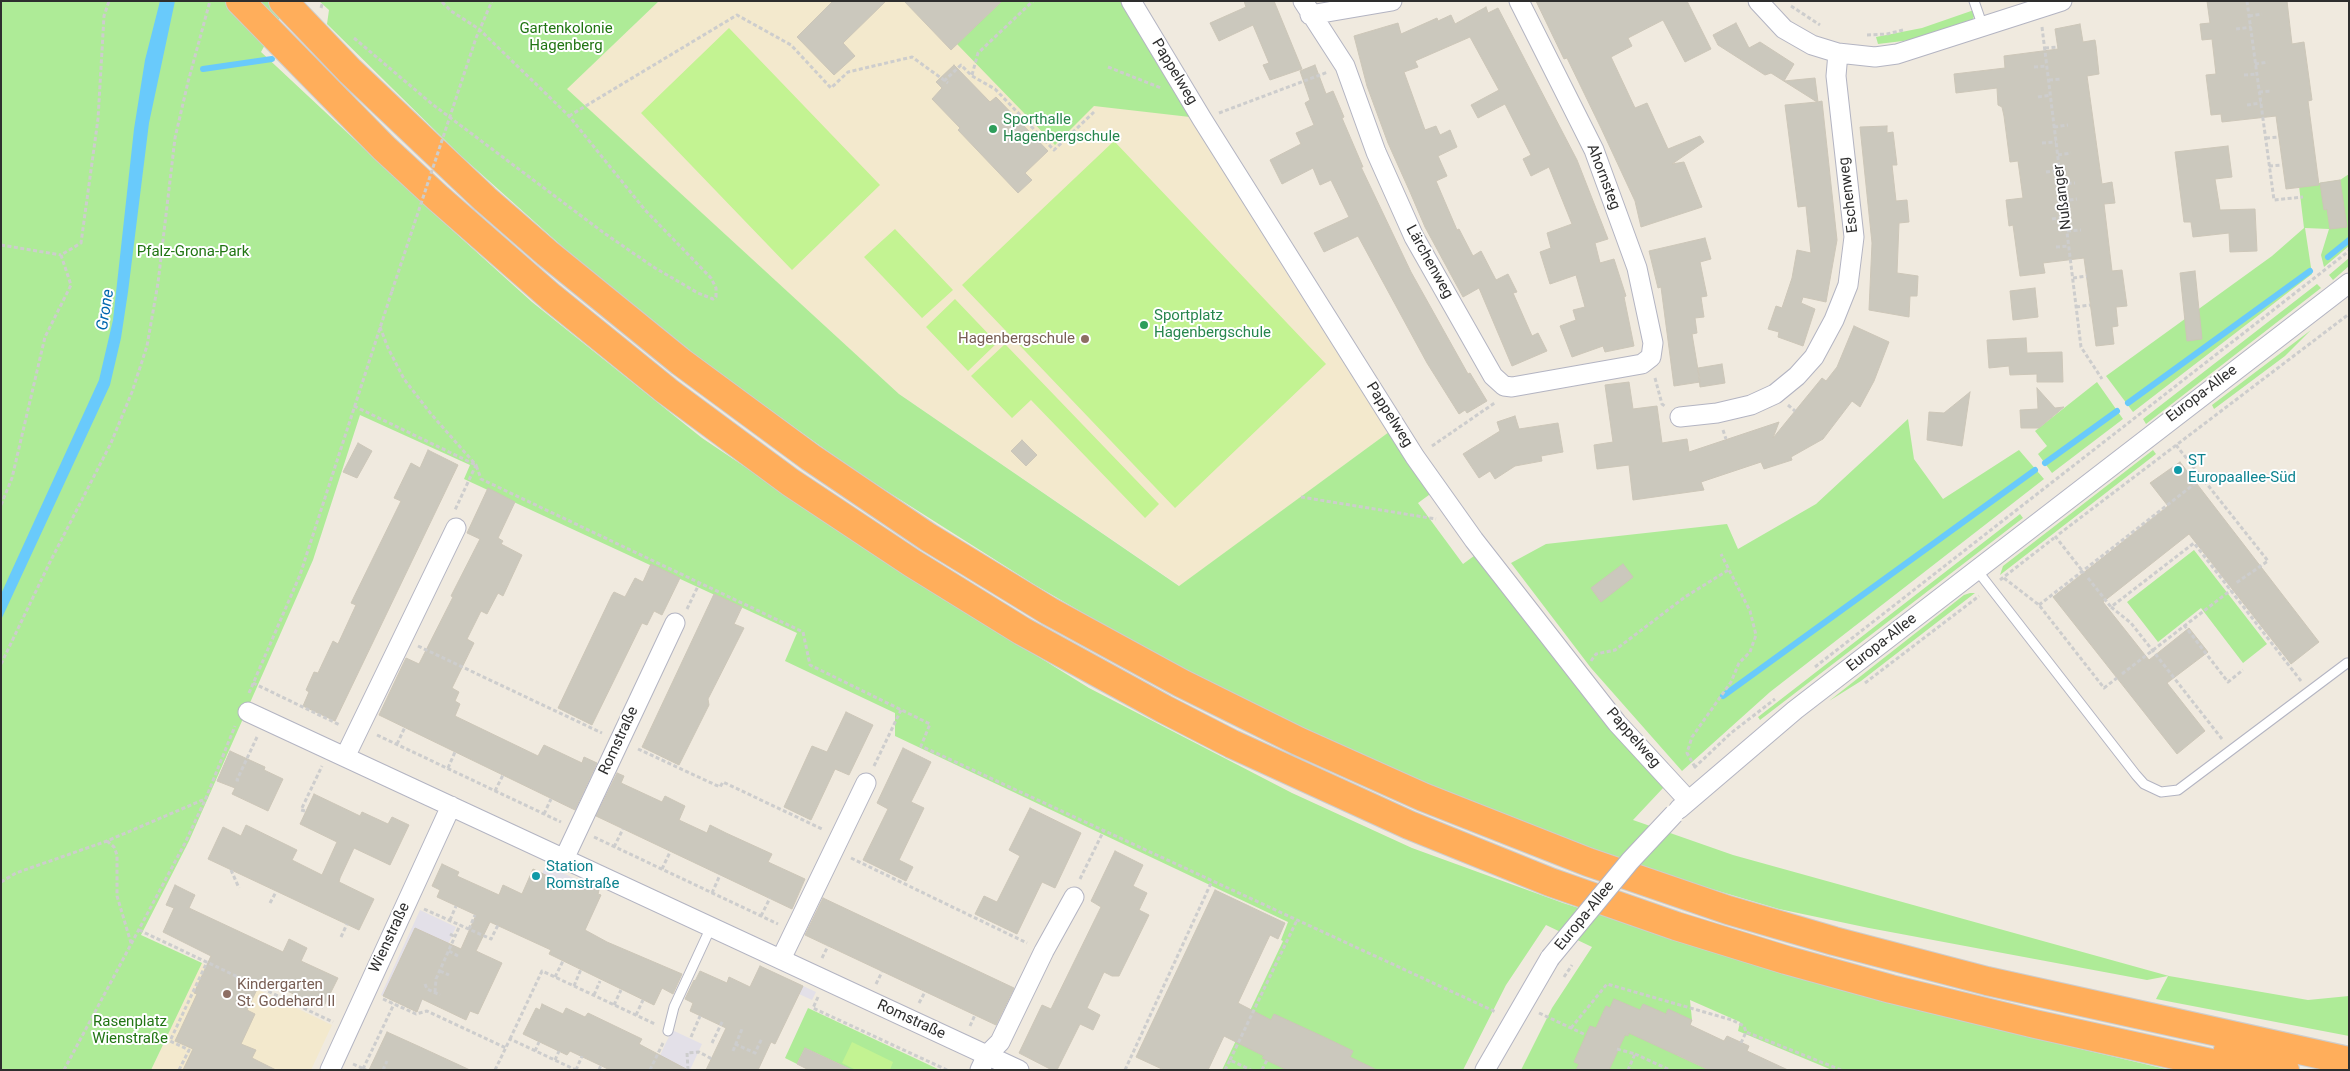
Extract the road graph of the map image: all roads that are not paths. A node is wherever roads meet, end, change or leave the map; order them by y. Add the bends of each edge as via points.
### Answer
1 (240, 1) edge
2 (1131, 1) edge
3 (1392, 1) edge
4 (1520, 1) edge
5 (1758, 1) edge
6 (1974, 1) edge
7 (2062, 1) edge
8 (287, 6) edge
9 (1306, 8) edge
10 (1983, 28) junction
11 (1838, 53) junction
12 (2349, 283) edge
13 (1504, 386) joint
14 (1680, 417) road end
15 (456, 528) road end
16 (1976, 569) junction
17 (675, 623) road end
18 (2347, 663) dead end
19 (244, 710) road end
20 (337, 754) junction
21 (866, 783) road end
22 (1688, 800) junction
23 (451, 806) junction
24 (564, 859) junction
25 (1074, 897) road end
26 (711, 927) junction
27 (781, 959) junction
28 (2120, 1012) junction
29 (668, 1031) road end
30 (2349, 1060) edge
31 (984, 1062) edge
32 (330, 1070) edge
33 (1019, 1070) edge
34 (1485, 1070) edge
35 (2242, 1070) edge
36 (2285, 1070) edge

1 - 35 highway via 384,148 487,242 667,391 790,482 920,568 1022,631 1164,709 1232,744 1409,825 1550,882 1666,922 1891,989
2 - 22 street, Pappelweg via 1415,457 1617,723
3 - 9 street
4 - 13 street, Ahornsteg via 1594,150 1637,268 1653,343 1648,362 1632,367
5 - 11 street via 1784,29 1812,46
6 - 10 lane
7 - 10 street
8 - 28 highway via 485,198 681,362 873,500 1006,585 1111,645 1369,774 1579,859 1834,942
9 - 13 street, Lärchenweg via 1345,66 1376,152 1414,237 1493,376
10 - 11 street via 1875,58
11 - 14 street, Eschenweg via 1837,84 1854,237 1848,285 1834,320 1814,357 1775,394 1751,405
12 - 16 street, Europa-Allee
15 - 20 street via 356,733
16 - 18 lane via 2144,784 2156,791 2173,792
16 - 22 street, Europa-Allee via 1795,710
17 - 24 street, Romstraße
19 - 20 street, Romstraße
20 - 23 street, Romstraße
21 - 27 street
22 - 34 street, Europa-Allee, bridge via 1630,861 1550,958
23 - 24 street, Romstraße
23 - 32 street, Wienstraße
24 - 26 street, Romstraße
25 - 31 street via 1000,1042
26 - 27 street, Romstraße
26 - 29 lane via 674,1007
27 - 31 street, Romstraße
28 - 30 highway
28 - 36 highway
31 - 33 street, Romstraße

